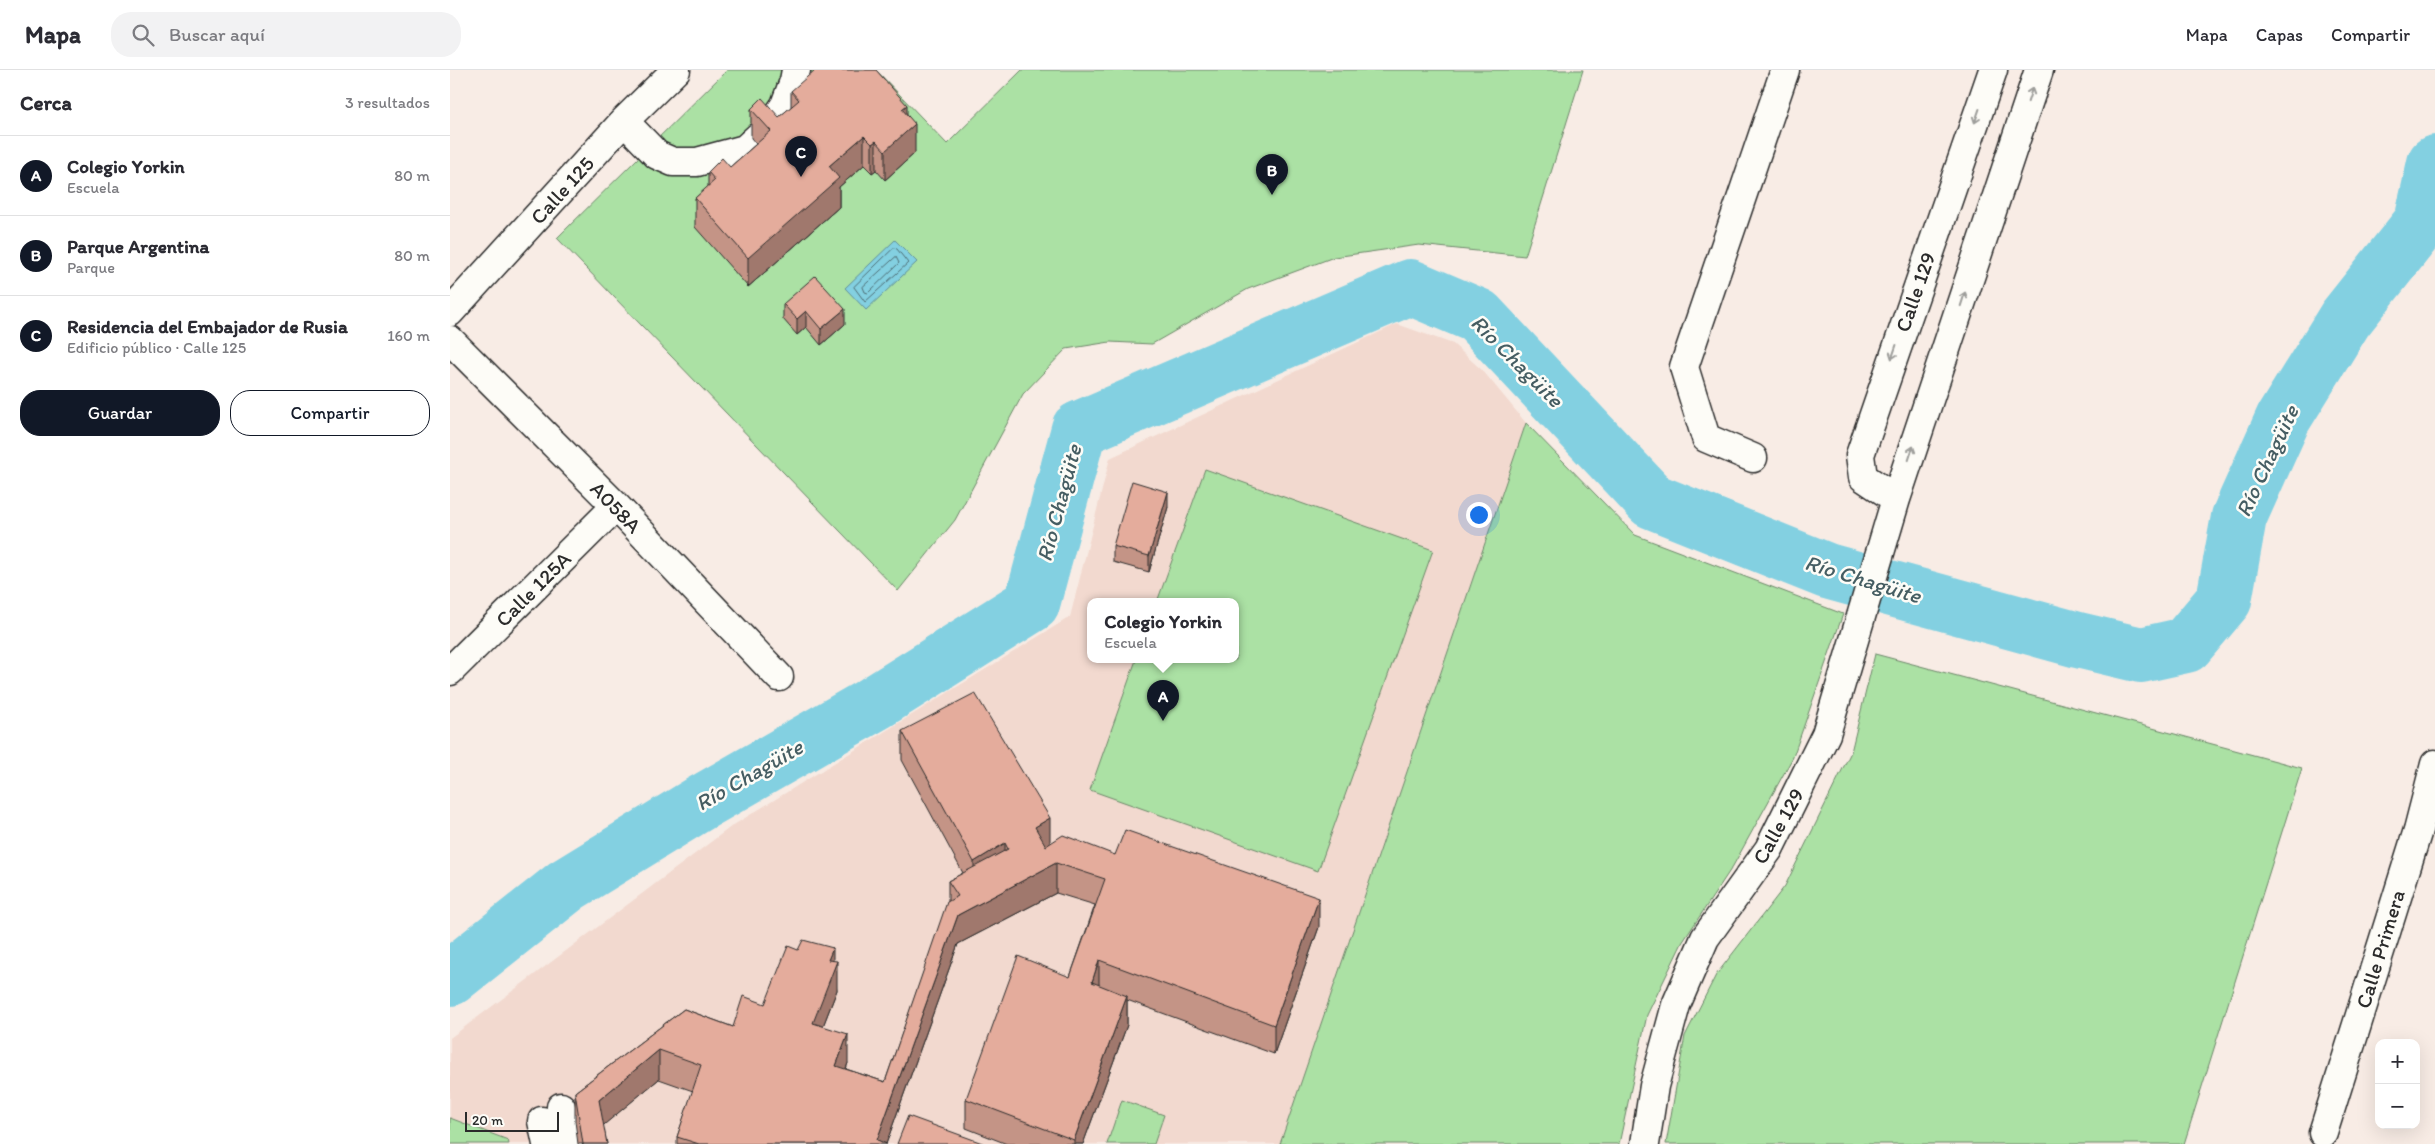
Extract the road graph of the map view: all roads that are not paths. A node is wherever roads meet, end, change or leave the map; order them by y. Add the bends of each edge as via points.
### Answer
1 (796, 70) edge
2 (1785, 70) edge
3 (1992, 70) edge
4 (2039, 70) edge
5 (663, 74) edge
6 (624, 121) junction
7 (450, 312) edge
8 (450, 340) edge
9 (1753, 458) dead end
10 (1896, 499) junction
11 (616, 506) junction
12 (450, 671) edge
13 (779, 677) dead end
14 (2435, 764) edge
15 (2426, 836) edge
16 (550, 1124) edge
17 (2323, 1133) dead end
18 (568, 1144) edge
19 (1645, 1144) edge

1 - 6 street via 785,104 772,124 745,148 697,162 673,162 656,155
2 - 9 street via 1684,366 1706,438
3 -> 10 street, Calle 129 via 1860,455 1863,477
10 -> 4 street, Calle 129
5 - 6 street, Calle 125
6 - 7 street, Calle 125
8 - 11 street, A058A
10 - 19 street, Calle 129 via 1826,734 1769,849 1705,938 1676,1005 1654,1086
11 - 12 street, Calle 125A
11 - 13 street, A058A
14 - 15 street, Calle Primera
15 - 17 street, Calle Primera
16 - 18 street

